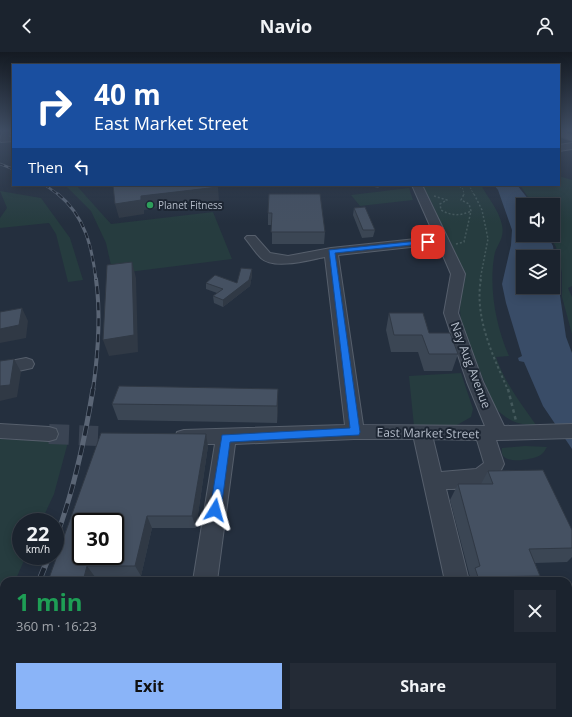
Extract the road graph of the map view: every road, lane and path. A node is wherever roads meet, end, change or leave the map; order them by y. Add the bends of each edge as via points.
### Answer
1 (418, 186) edge
2 (458, 186) edge
3 (470, 186) edge
4 (431, 194) dead end
5 (471, 211) junction
6 (251, 238) dead end
7 (447, 243) junction
8 (331, 252) junction
9 (26, 364) dead end
10 (0, 368) edge
11 (0, 431) edge
12 (355, 432) junction
13 (572, 432) edge
14 (422, 433) junction
15 (518, 433) junction
16 (49, 434) tunnel mouth
17 (491, 434) junction
18 (170, 437) edge
19 (226, 438) junction
20 (433, 481) junction
21 (206, 577) edge
22 (456, 577) edge

1 - 7 street, Nay Aug Avenue
2 - 5 path via 463,189 464,196 461,200 469,204
3 - 15 path via 482,210 488,239 478,293 483,325 493,357 512,401
4 - 5 path via 447,200 440,204 441,210 446,213 460,215
5 - 7 path via 464,242
6 - 8 street via 266,256 279,260
7 - 8 street
7 - 17 street, Nay Aug Avenue via 458,274 451,313
8 - 12 street
9 - 10 street
11 - 16 street
12 - 14 street, East Market Street
12 - 19 street, East Market Street
13 - 15 street, East Market Street
14 - 17 street, East Market Street
14 - 20 street
15 - 17 street, East Market Street
17 - 20 street, Nay Aug Avenue via 493,469 480,478
18 - 19 street, East Market Street
19 - 21 street
20 - 22 street

